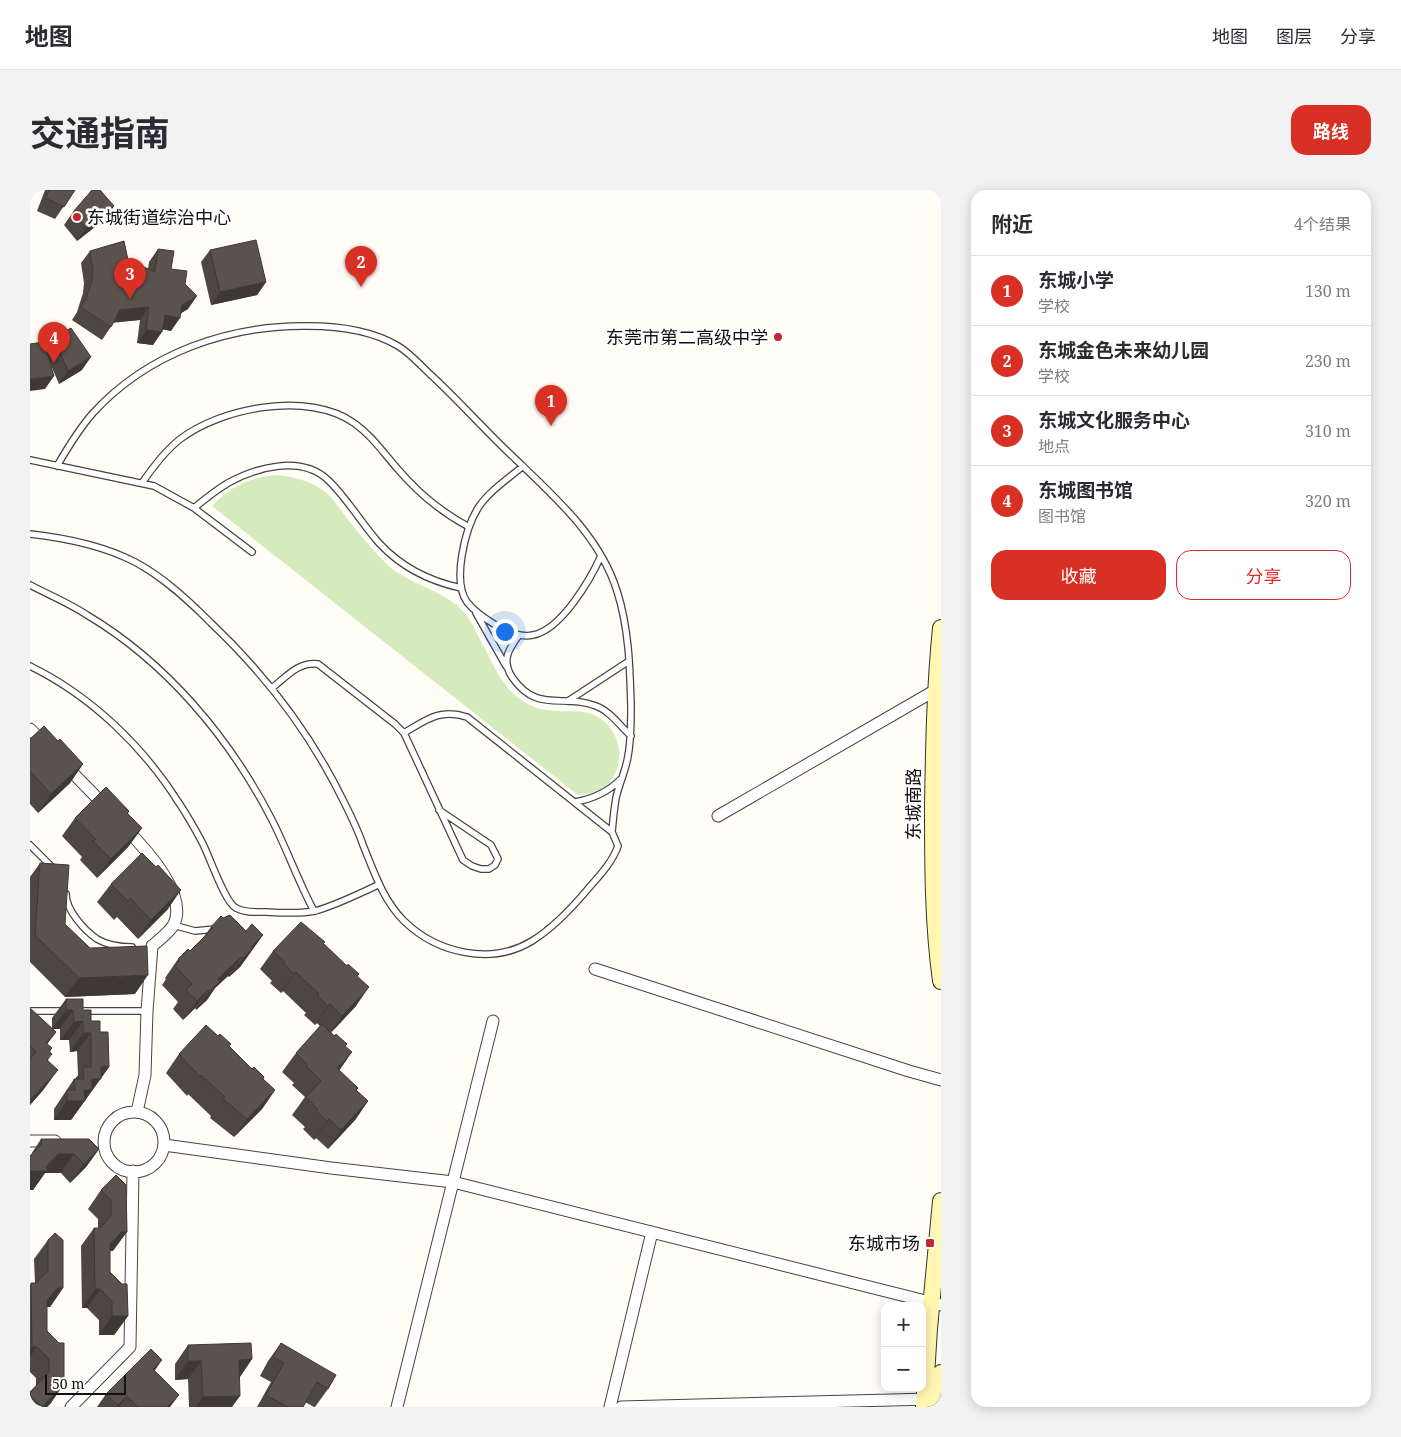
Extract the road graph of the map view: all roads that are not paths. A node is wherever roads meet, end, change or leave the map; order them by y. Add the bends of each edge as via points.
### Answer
1 (30, 460) edge
2 (57, 466) junction
3 (523, 466) junction
4 (142, 483) junction
5 (194, 508) junction
6 (469, 527) junction
7 (30, 534) edge
8 (252, 552) dead end
9 (601, 556) junction
10 (30, 585) edge
11 (461, 588) junction
12 (475, 611) junction
13 (941, 628) edge
14 (519, 635) junction
15 (629, 661) junction
16 (30, 666) edge
17 (509, 672) junction
18 (272, 688) junction
19 (938, 689) edge
20 (568, 701) junction
21 (30, 729) edge
22 (404, 733) junction
23 (631, 736) junction
24 (622, 777) junction
25 (575, 802) junction
26 (439, 810) junction
27 (718, 816) dead end
28 (612, 832) junction
29 (30, 845) edge
30 (61, 876) edge
31 (378, 885) junction
32 (66, 886) edge
33 (234, 908) junction
34 (314, 911) junction
35 (231, 914) edge
36 (174, 925) junction
37 (221, 925) edge
38 (137, 948) edge
39 (595, 969) dead end
40 (941, 981) edge
41 (30, 1010) edge
42 (69, 1011) edge
43 (79, 1011) edge
44 (147, 1011) junction
45 (493, 1021) dead end
46 (941, 1080) edge
47 (138, 1112) junction
48 (30, 1141) edge
49 (67, 1141) edge
50 (164, 1145) junction
51 (133, 1172) junction
52 (453, 1182) junction
53 (941, 1201) edge
54 (652, 1232) junction
55 (936, 1304) edge
56 (941, 1373) edge
57 (932, 1403) edge
58 (71, 1407) edge
59 (397, 1407) edge
60 (610, 1407) edge
61 (621, 1407) edge

1 - 2 lane
2 - 3 lane via 94,413 116,392 164,358 198,343 261,328 332,326 363,332 399,347
2 - 4 lane
3 - 6 lane via 479,506
3 - 9 lane via 566,508
4 - 5 lane via 169,493
4 - 6 lane via 156,462 180,439 229,414 283,406 319,408 342,415 368,434 413,486
5 - 8 lane
5 - 11 lane via 248,473 284,466 315,471 340,492 379,543 402,563 439,584
6 - 11 lane via 463,546
7 - 18 lane via 100,547 135,562 196,608 237,647
9 - 14 lane via 591,578 552,625 533,635
9 - 15 lane via 617,590
10 - 34 lane via 87,614 149,660 208,721 271,818
11 - 12 lane
12 - 14 lane via 505,631
12 - 17 lane
13 - 19 street, 东城南路
14 - 17 lane via 508,651
15 - 20 lane
15 - 23 lane
16 - 33 lane via 68,688 101,714 153,766 202,841
17 - 20 lane via 526,692 539,699
18 - 22 lane via 299,667 318,664
18 - 31 lane via 327,770 359,834
19 - 27 street
19 - 40 street, 东城南路 via 934,737 934,894
20 - 23 lane via 598,706
21 - 36 street via 146,849 171,888 175,901
22 - 25 lane via 433,716 447,713 467,717
22 - 26 lane
23 - 24 lane
24 - 25 lane via 606,792
24 - 28 lane
25 - 28 lane
26 - 26 lane via 463,860 481,869 495,865 498,859 491,845
28 - 31 lane via 618,846 614,857 576,903 530,942 508,951 458,952 435,943 402,919
29 - 30 lane
31 - 34 lane
32 - 38 lane via 70,908 88,932 113,945
33 - 34 lane via 282,914
33 - 35 lane
36 - 37 lane via 195,931 215,929
36 - 44 street via 149,947
39 - 46 street
41 - 42 lane
43 - 44 lane
44 - 47 street via 145,1074
45 - 52 street
47 - 50 street via 153,1118 163,1135
47 - 51 street via 128,1112 113,1120 99,1142 117,1166
48 - 49 street
50 - 51 street via 160,1157 152,1165
50 - 52 street
51 - 58 street via 130,1347
52 - 54 street
52 - 59 street
53 - 55 street
54 - 55 street
54 - 60 street
55 - 57 street
56 - 57 street
57 - 61 street

